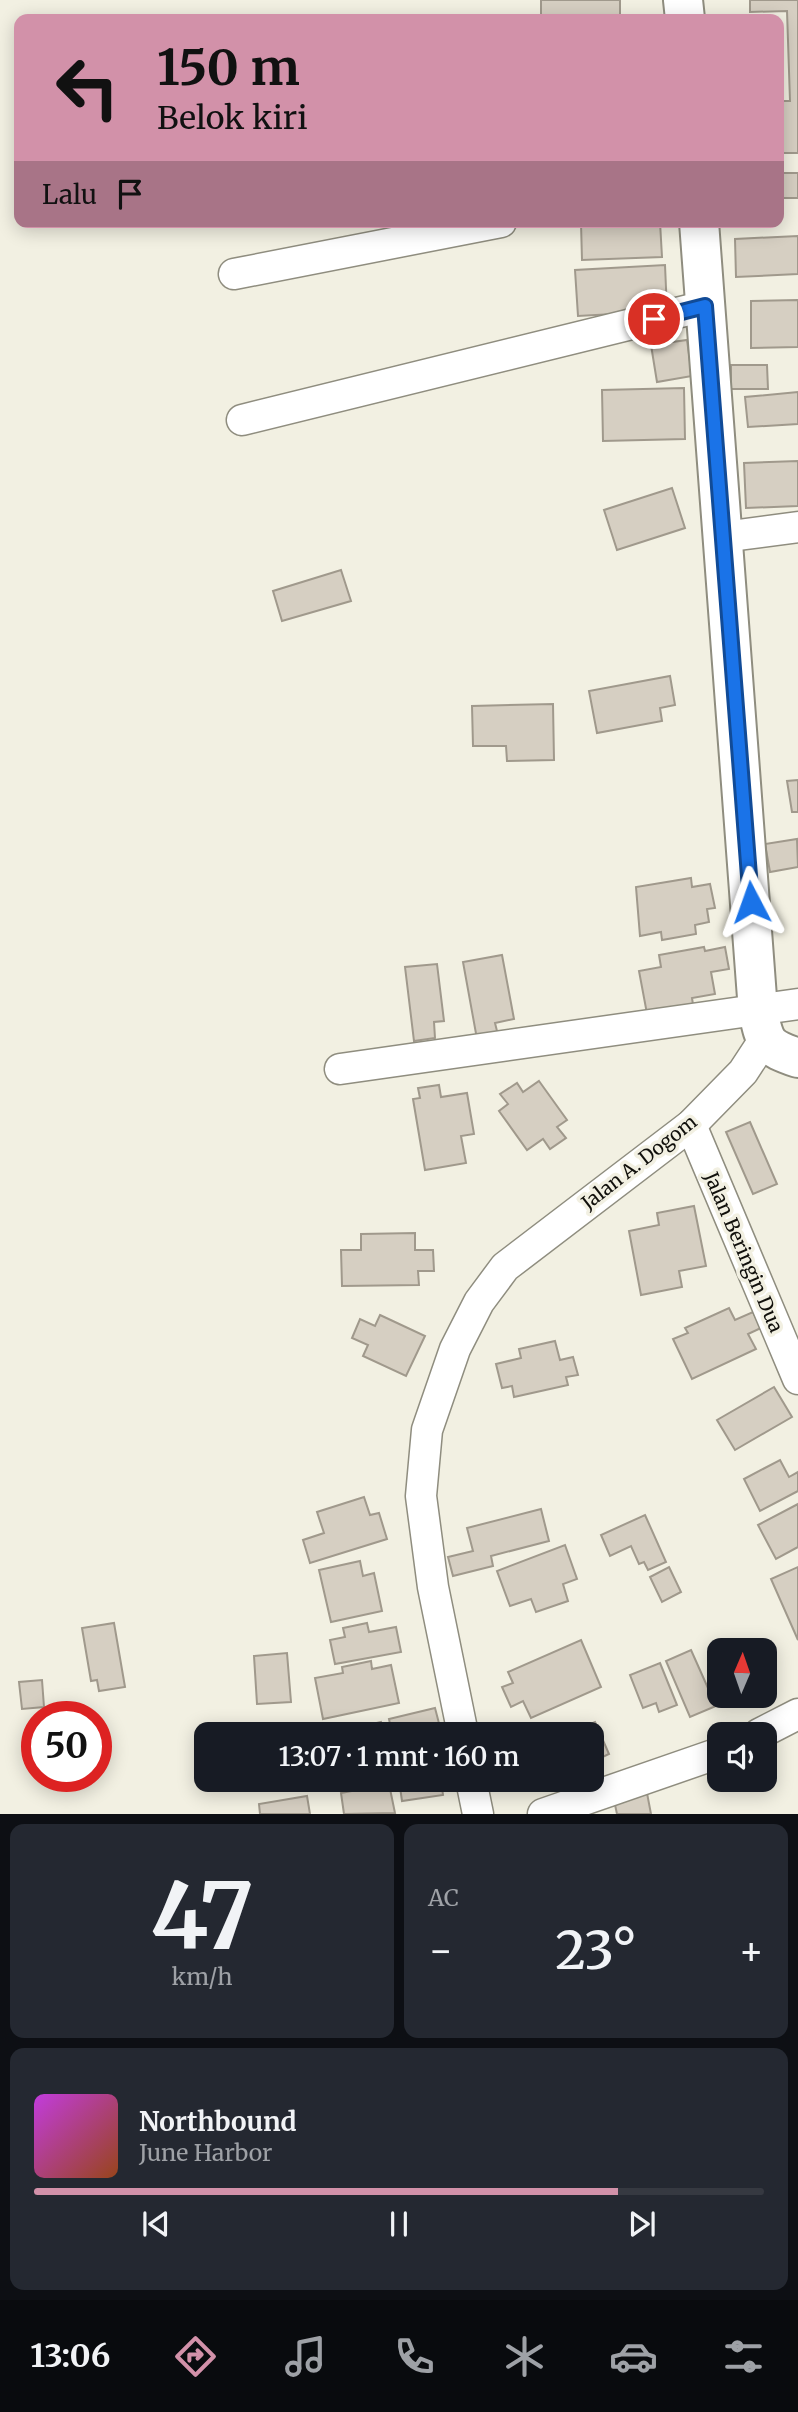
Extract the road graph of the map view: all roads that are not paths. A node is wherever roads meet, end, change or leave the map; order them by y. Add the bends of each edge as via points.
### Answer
1 (470, 228) edge
2 (699, 228) edge
3 (234, 274) dead end
4 (705, 306) junction
5 (242, 420) dead end
6 (798, 527) edge
7 (723, 537) junction
8 (798, 1004) edge
9 (761, 1026) junction
10 (798, 1058) edge
11 (340, 1069) dead end
12 (691, 1125) junction
13 (798, 1379) edge
14 (798, 1714) edge
15 (461, 1722) edge
16 (777, 1725) edge
17 (707, 1757) edge
18 (473, 1792) edge
19 (478, 1814) edge
20 (542, 1814) edge

1 - 3 street
2 - 4 main road
4 - 5 street
4 - 7 main road
6 - 7 street
7 - 9 main road
8 - 9 street
9 - 10 main road via 773,1049
9 - 11 street
9 - 12 street, Jalan A. Dogom via 743,1072
12 - 13 street, Jalan Beringin Dua
12 - 15 street, Jalan A. Dogom via 505,1267 465,1326 443,1380 422,1451 421,1496 433,1587
14 - 16 street
17 - 20 street
18 - 19 street

